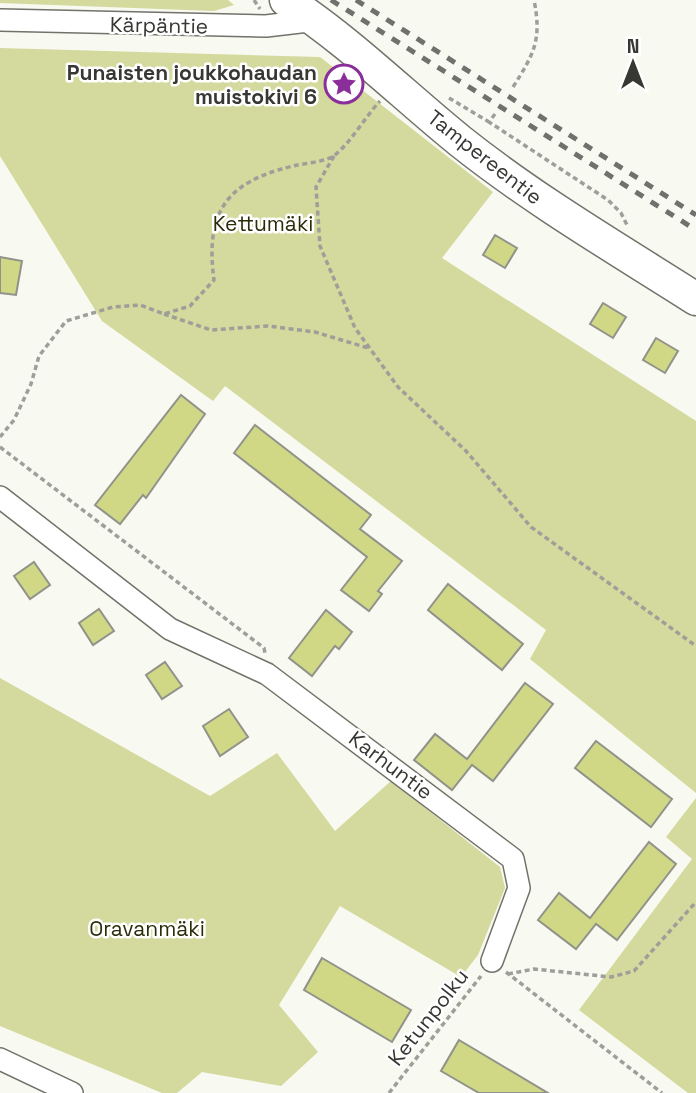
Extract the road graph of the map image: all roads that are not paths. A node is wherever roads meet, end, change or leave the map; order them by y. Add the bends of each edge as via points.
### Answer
1 (286, 0) edge
2 (0, 20) edge
3 (317, 20) junction
4 (696, 299) edge
5 (0, 498) edge
6 (500, 967) road end
7 (0, 1059) edge
8 (72, 1093) edge

1 - 3 main road, Tampereentie
2 - 3 street, Kärpäntie via 266,26
3 - 4 main road, Tampereentie via 460,141 535,196
5 - 6 street, Karhuntie via 170,629 267,674 513,859 519,888
7 - 8 street

